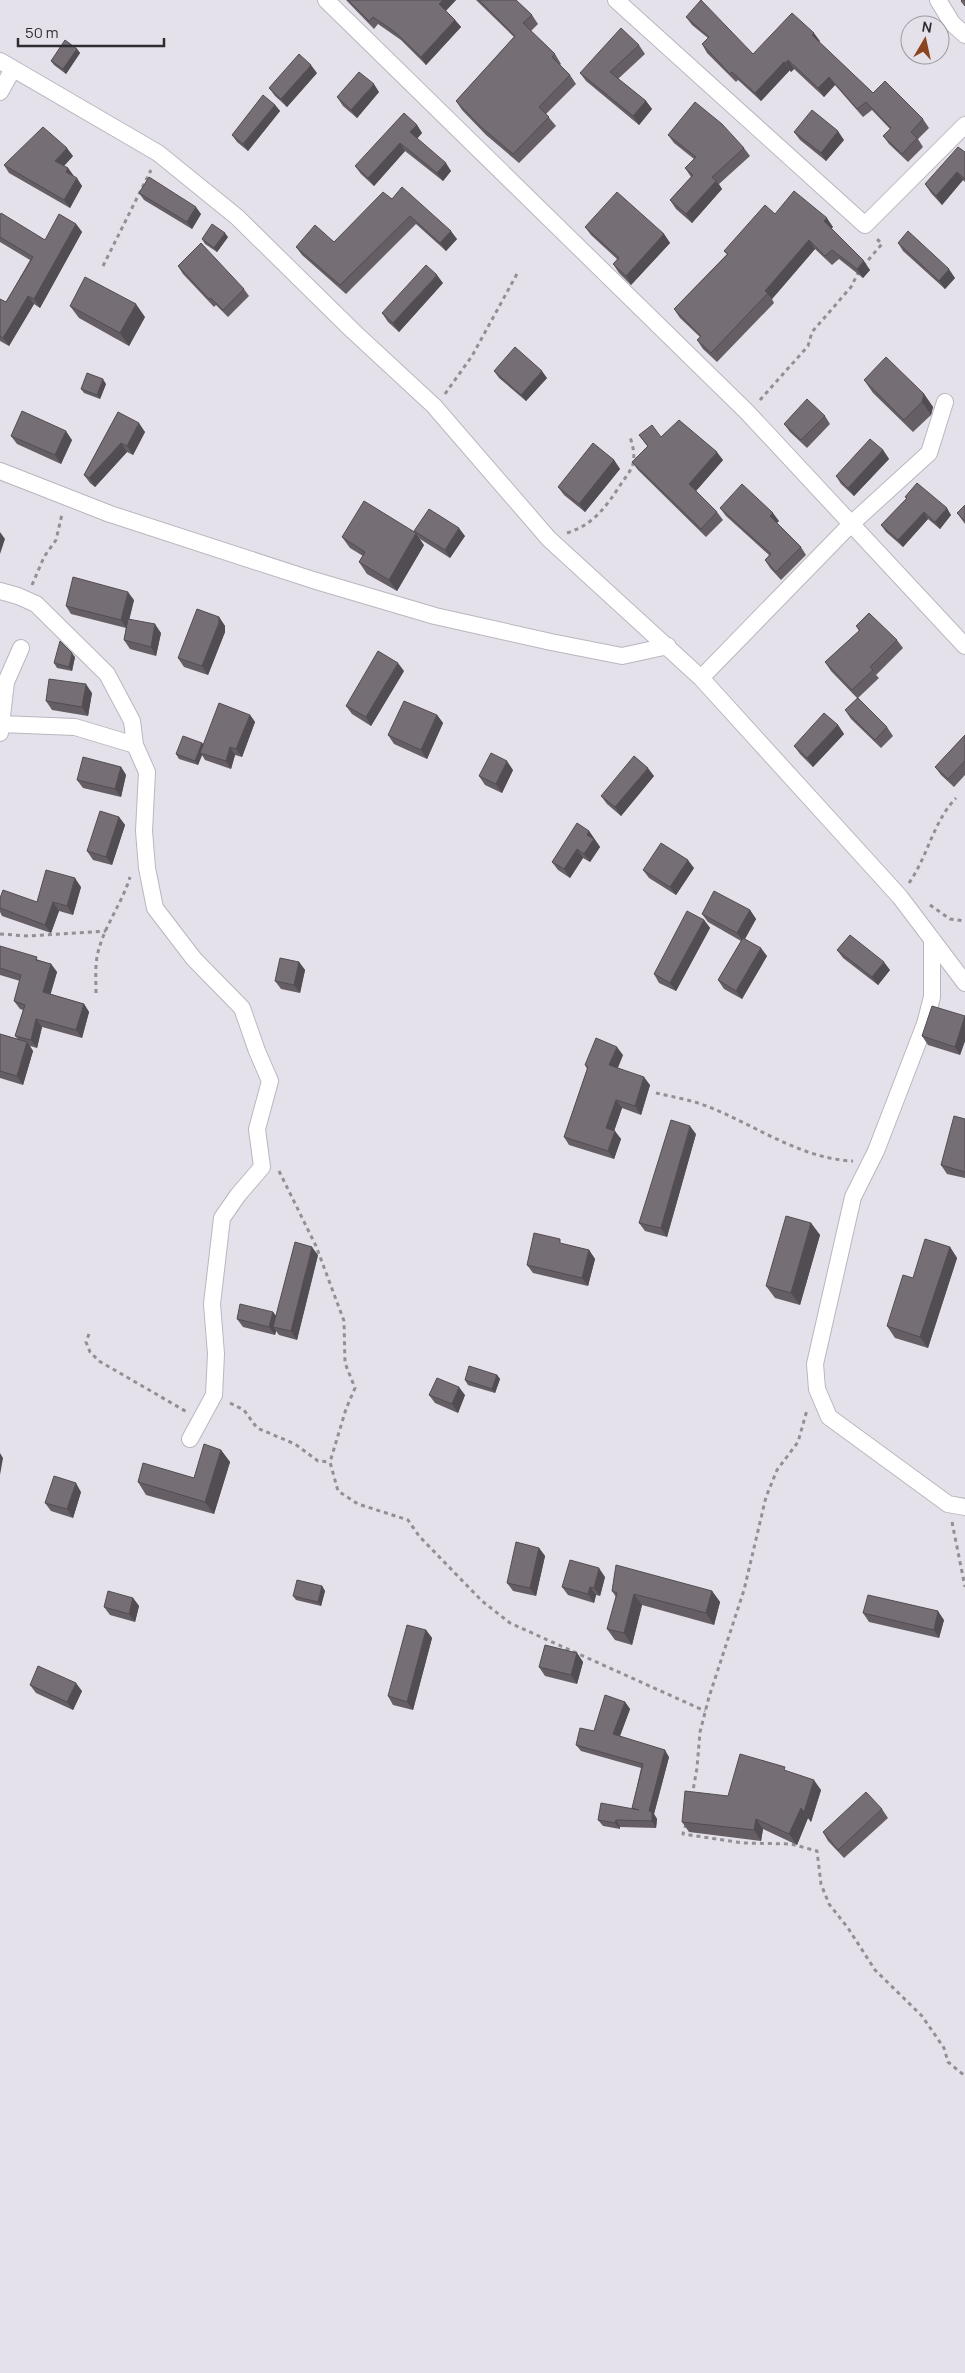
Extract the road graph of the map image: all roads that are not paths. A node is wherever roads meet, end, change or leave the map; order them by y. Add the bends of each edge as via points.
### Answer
1 (326, 0) edge
2 (616, 0) edge
3 (938, 0) edge
4 (965, 35) edge
5 (6, 65) edge
6 (0, 92) edge
7 (965, 125) edge
8 (945, 402) dead end
9 (0, 471) edge
10 (850, 525) junction
11 (0, 591) edge
12 (668, 646) junction
13 (965, 646) edge
14 (21, 648) dead end
15 (700, 678) junction
16 (1, 729) edge
17 (135, 745) junction
18 (932, 938) junction
19 (965, 983) edge
20 (190, 1438) dead end
21 (965, 1507) edge

1 - 10 street via 747,412
2 - 7 street via 865,226
3 - 4 street via 952,23
5 - 6 street
5 - 12 street via 158,153 237,217 434,406 549,539
8 - 10 street via 929,453
9 - 12 street via 110,514 435,616 622,656
10 - 13 street
10 - 15 street
11 - 17 street via 36,604 107,674 132,721
12 - 15 street
14 - 16 street via 6,682
15 - 18 street via 900,897
16 - 17 street via 75,727
17 - 20 street via 147,772 144,831 155,908 194,959 242,1008 270,1081 257,1129 262,1167 222,1218 212,1304 216,1354 214,1394
18 - 19 street
18 - 21 street via 932,997 925,1024 876,1151 853,1197 815,1364 817,1389 829,1417 948,1504

